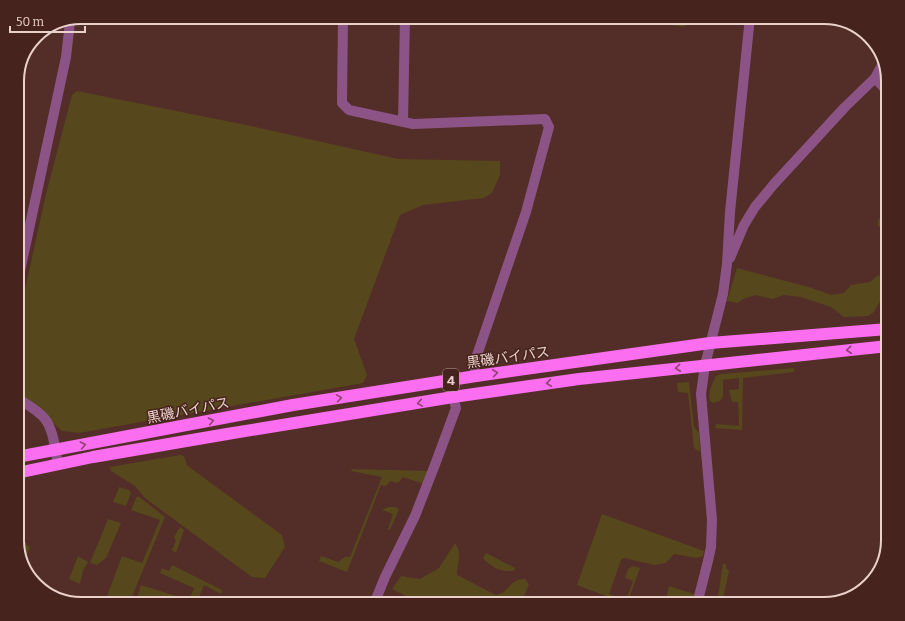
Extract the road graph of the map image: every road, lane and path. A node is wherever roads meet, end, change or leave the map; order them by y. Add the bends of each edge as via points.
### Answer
1 (343, 24) edge
2 (405, 24) edge
3 (749, 24) edge
4 (70, 25) edge
5 (880, 69) edge
6 (875, 78) junction
7 (881, 84) edge
8 (403, 122) junction
9 (24, 252) edge
10 (727, 264) junction
11 (881, 330) edge
12 (710, 343) junction
13 (881, 347) edge
14 (705, 365) junction
15 (476, 376) junction
16 (453, 397) junction
17 (24, 403) edge
18 (55, 450) junction
19 (24, 456) edge
20 (58, 464) junction
21 (24, 471) edge
22 (377, 597) edge
23 (699, 597) edge

1 - 8 street via 342,103 349,110
2 - 8 street
3 - 10 street
4 - 9 street via 66,57
5 - 6 street
6 - 7 street
6 - 10 street via 845,107 755,207
8 - 15 street via 413,124 545,119 549,128 526,212 474,364
10 - 12 street via 723,294
11 - 12 highway, 黒磯バイパス / 4
12 - 14 street
15 -> 12 highway, 黒磯バイパス / 4
13 -> 14 highway, 4
14 -> 16 highway, 4
14 - 23 street via 701,394 712,528 708,561
18 -> 15 highway, 黒磯バイパス / 4 via 293,405
16 -> 20 highway, 4
16 - 22 street via 456,408 436,462 415,516
17 - 18 street via 45,420 50,428
18 - 19 highway, 黒磯バイパス / 4
18 - 20 street
20 - 21 highway, 4

